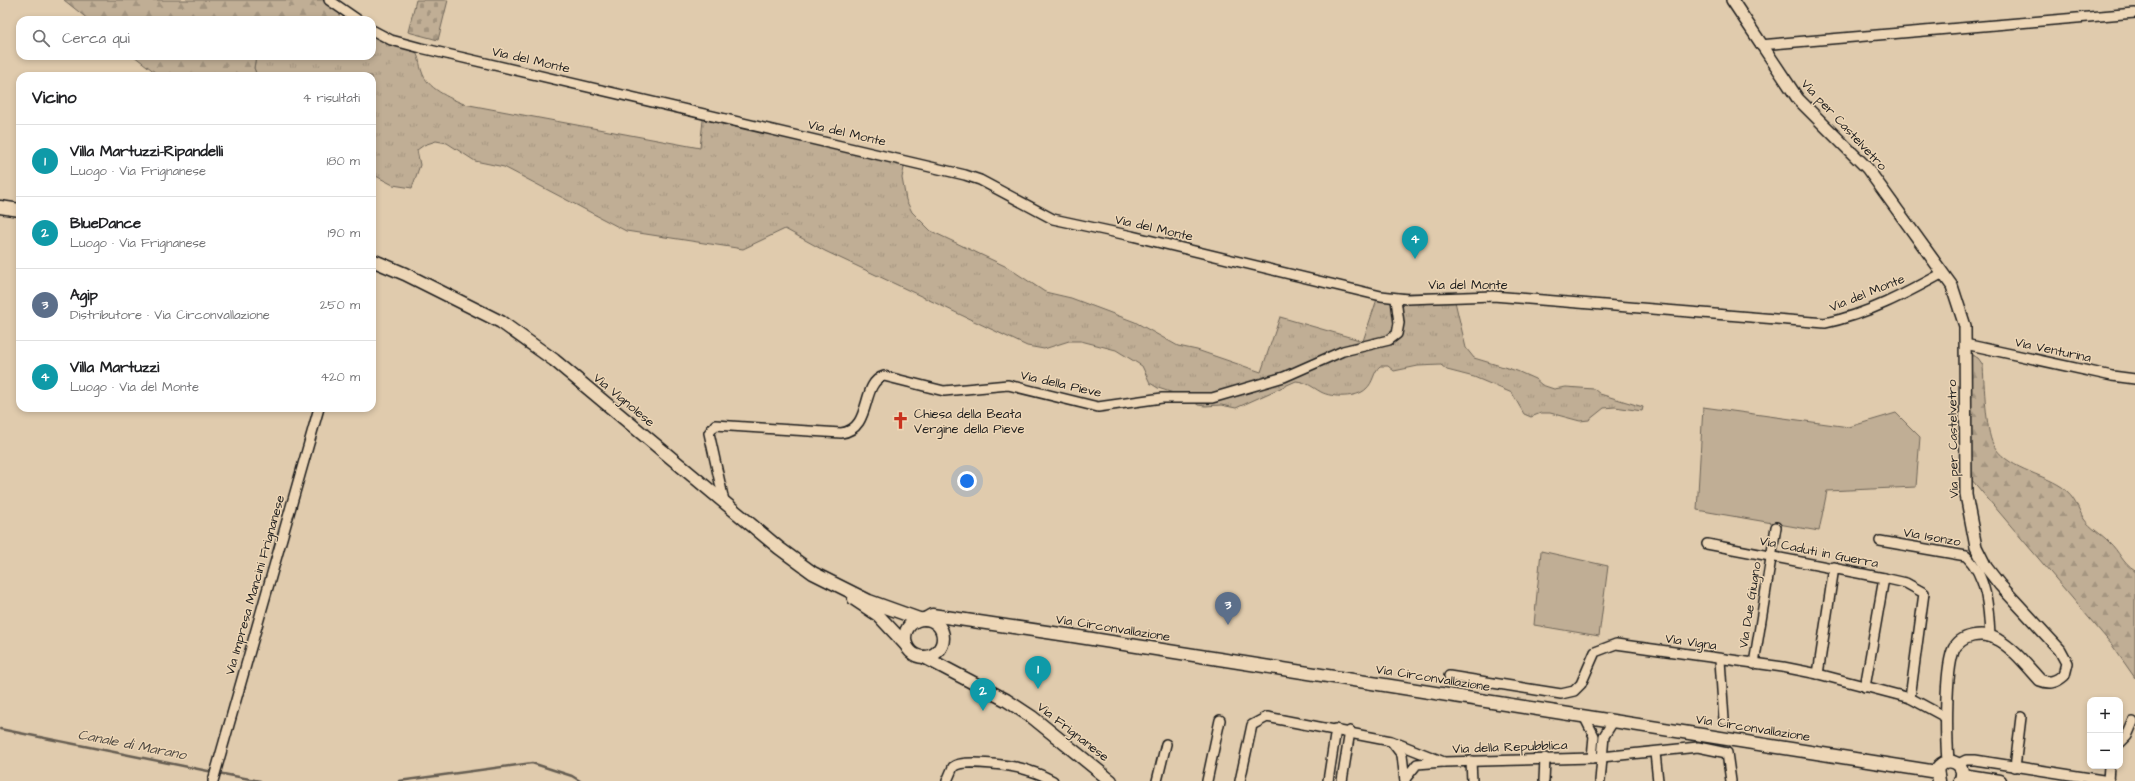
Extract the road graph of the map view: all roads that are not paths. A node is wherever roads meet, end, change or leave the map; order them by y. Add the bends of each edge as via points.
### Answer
1 (329, 0) edge
2 (1732, 0) edge
3 (2135, 13) edge
4 (352, 16) edge
5 (376, 32) edge
6 (1760, 44) junction
7 (0, 207) edge
8 (16, 209) edge
9 (376, 262) edge
10 (1943, 273) junction
11 (1396, 299) junction
12 (1966, 344) junction
13 (2135, 379) edge
14 (317, 412) edge
15 (724, 501) junction
16 (1776, 527) dead end
17 (1880, 541) dead end
18 (1707, 544) dead end
19 (1772, 555) junction
20 (1834, 567) junction
21 (1884, 578) junction
22 (841, 588) junction
23 (922, 619) junction
24 (955, 619) junction
25 (941, 629) junction
26 (1990, 637) junction
27 (906, 645) junction
28 (939, 649) junction
29 (924, 657) junction
30 (1720, 660) junction
31 (1754, 664) junction
32 (953, 673) junction
33 (1818, 674) junction
34 (1450, 676) dead end
35 (1865, 687) junction
36 (1910, 698) junction
37 (1584, 716) junction
38 (2021, 717) dead end
39 (1947, 718) junction
40 (1220, 720) dead end
41 (1614, 720) junction
42 (1724, 720) dead end
43 (2133, 722) dead end
44 (1336, 729) junction
45 (1350, 731) junction
46 (1391, 740) junction
47 (2123, 740) edge
48 (1166, 744) dead end
49 (1655, 753) junction
50 (1545, 758) junction
51 (1596, 758) junction
52 (1471, 761) junction
53 (1444, 762) junction
54 (2015, 767) junction
55 (2109, 769) edge
56 (1957, 770) edge
57 (215, 775) edge
58 (1938, 776) edge
59 (1405, 780) edge
60 (947, 781) edge
61 (1053, 781) edge
62 (1111, 781) edge
63 (1157, 781) edge
64 (1207, 781) edge
65 (1240, 781) edge
66 (1328, 781) edge
67 (1342, 781) edge
68 (1472, 781) edge
69 (1544, 781) edge
70 (1600, 781) edge
71 (1658, 781) edge
72 (1731, 781) edge
73 (2000, 781) edge
74 (2108, 781) edge

1 - 4 street
2 - 6 street, Via per Castelvetro
3 - 6 street
5 - 11 street, Via del Monte via 391,40 421,48 965,174 1053,219
6 - 10 street, Via per Castelvetro via 1798,99 1867,168
7 - 8 main road
9 - 15 main road, Via Vignolese via 468,304 524,337
10 - 11 street, Via del Monte via 1861,312 1825,323 1493,296
10 - 12 street, Via per Castelvetro via 1958,300 1965,326
11 - 15 street, Via della Pieve via 1399,327 1397,334 1389,340 1344,351 1284,377 1222,397 1162,398 1098,407 1008,385 944,391 884,376 875,382 858,424 850,431 841,433 715,425 709,433
12 - 13 street, Via Venturina
12 - 26 street, Via per Castelvetro via 1966,495 1976,547 1986,567 2000,585 2065,657 2064,675 2051,683 2040,680 2004,643
14 - 57 street, Via Impresa Mancini Frignanese
15 - 22 main road, Via Vignolese via 795,561
16 - 19 street, Via Due Giugno
17 - 26 street, Via Isonzo via 1966,556 1982,583 1989,612
18 - 19 street, Via Caduti in Guerra
19 - 20 street, Via Caduti in Guerra
19 - 31 street, Via Due Giugno
20 - 21 street, Via Caduti in Guerra
20 - 33 street
21 - 35 street
21 - 36 street, Via Caduti in Guerra via 1906,583 1924,593
22 - 23 main road, Via Circonvallazione via 869,601
22 - 27 main road via 878,615
23 - 24 main road, Via Circonvallazione via 932,616
23 - 25 main road via 932,620
23 - 27 main road via 909,625 906,631
24 - 25 main road via 946,622
24 - 37 main road, Via Circonvallazione
25 - 28 main road via 943,639
26 - 39 street, Via per Castelvetro via 1970,636 1958,644 1954,651 1949,678
27 - 29 main road via 912,653
28 - 29 main road
28 - 32 main road
29 - 32 main road, Via Frignanese
30 - 31 street, Via Vigna
30 - 34 street, Via Vigna via 1616,644 1595,652 1582,684 1574,691 1561,694
30 - 42 street
31 - 33 street, Via Vigna
32 - 62 main road, Via Frignanese via 1006,700 1032,717
33 - 35 street, Via Vigna
35 - 36 street, Via Vigna
36 - 39 street, Via Vigna
37 - 41 main road, Via Circonvallazione
37 - 51 street via 1594,736
38 - 54 street
39 - 56 street, Via per Castelvetro
40 - 64 street
41 - 51 street via 1604,736
41 - 58 main road, Via Circonvallazione
43 - 47 street
44 - 45 street, Via della Repubblica
44 - 65 street, Via della Repubblica via 1267,717 1252,725
44 - 66 street
45 - 46 street, Via della Repubblica
45 - 67 street
46 - 53 street, Via della Repubblica
46 - 59 street via 1402,755
48 - 63 street
49 - 51 street, Via della Repubblica
49 - 71 street
49 - 72 street, Via della Repubblica via 1698,747 1728,753
50 - 51 street, Via della Repubblica
50 - 52 street, Via della Repubblica
50 - 69 street
51 - 70 street
52 - 53 street, Via della Repubblica
52 - 68 street
53 - 59 street via 1417,764
54 - 56 street via 1966,760
54 - 74 street
55 - 74 street
56 - 58 main road via 1940,764
56 - 73 main road
60 - 61 street via 953,767 962,763 1024,769

